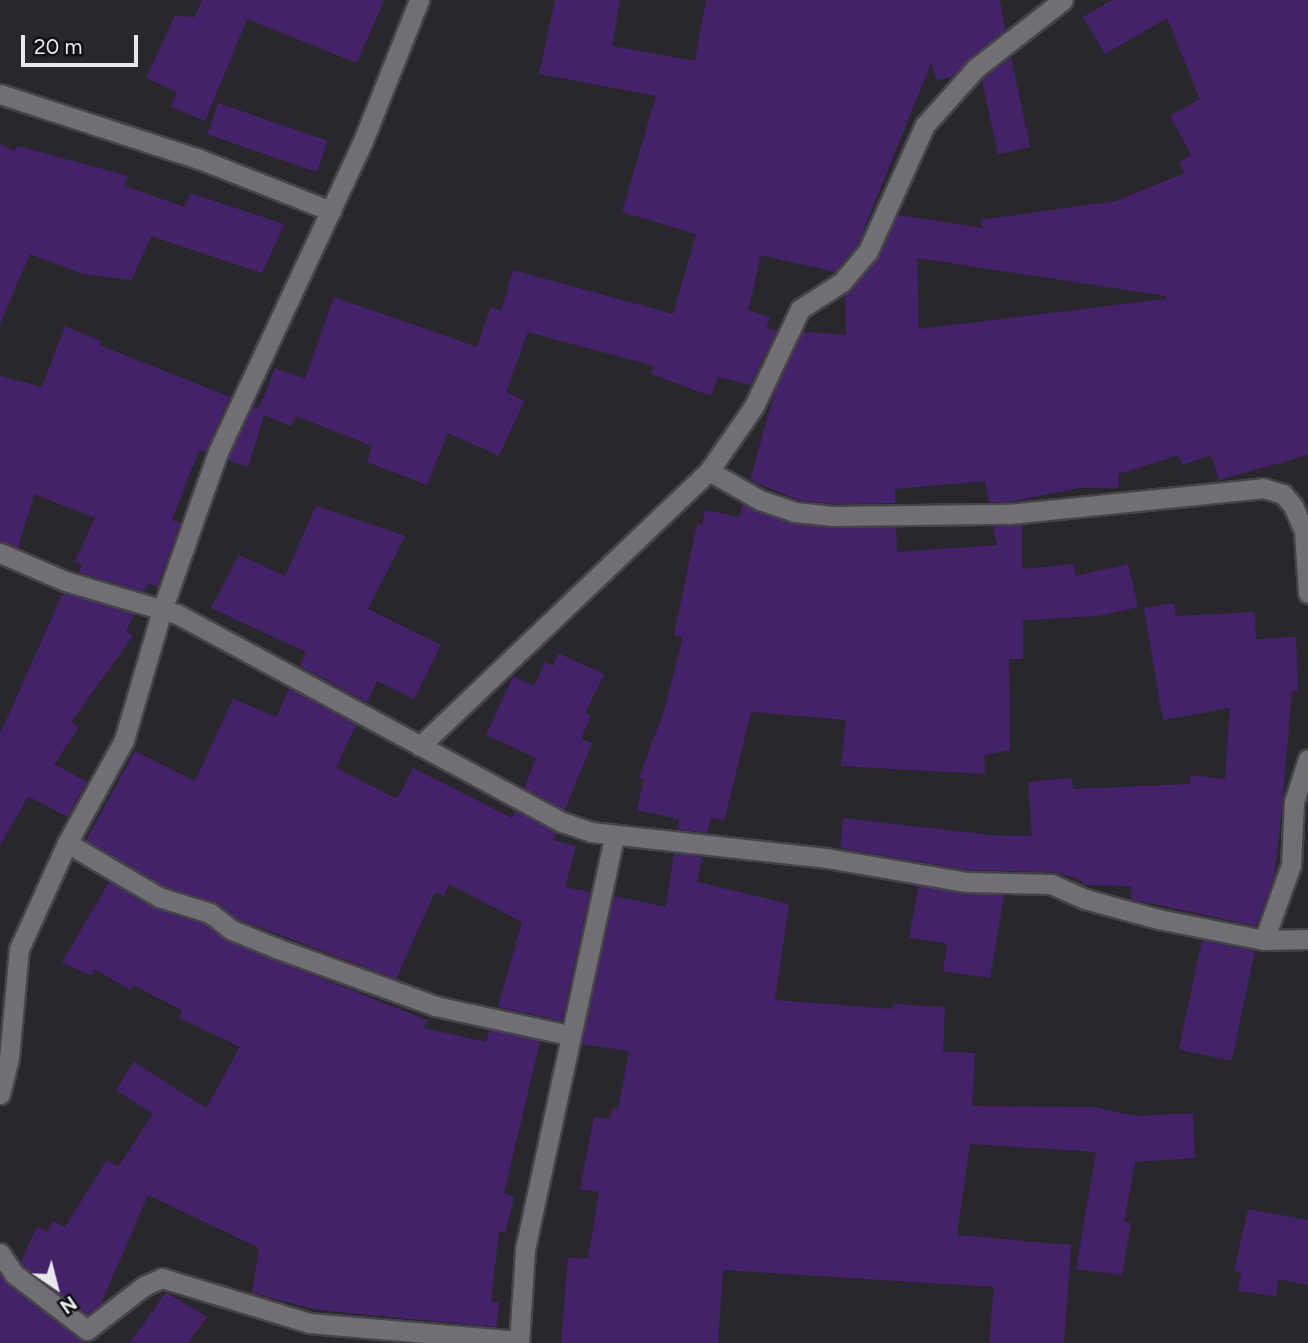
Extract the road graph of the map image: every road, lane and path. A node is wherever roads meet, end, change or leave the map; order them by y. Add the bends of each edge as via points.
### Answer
1 (419, 0) edge
2 (1063, 0) edge
3 (0, 94) edge
4 (331, 211) junction
5 (709, 471) junction
6 (0, 553) edge
7 (1308, 593) edge
8 (162, 610) junction
9 (420, 746) junction
10 (1308, 759) edge
11 (614, 835) junction
12 (67, 843) junction
13 (1308, 939) edge
14 (1264, 940) junction
15 (569, 1035) junction
16 (0, 1094) edge
17 (0, 1253) edge
18 (519, 1342) edge

1 - 4 street
2 - 5 street via 976,68 925,125 868,251 842,282 800,309 754,406
3 - 4 street via 200,159
4 - 8 street via 218,452
5 - 7 street via 760,500 795,512 833,516 1009,514 1263,488 1283,494 1304,531
5 - 9 street
6 - 8 street via 65,581
8 - 9 street
8 - 12 street via 124,740
9 - 11 street via 562,822
10 - 14 street via 1294,802 1292,865
11 - 14 street via 826,858 967,882 1051,884 1085,899 1158,919
11 - 15 street via 591,955
12 - 15 street via 159,897 210,913 232,930 276,948 435,1006
12 - 16 street via 19,949 9,1058
13 - 14 street
15 - 18 street via 526,1249
17 - 18 street via 14,1274 86,1330 144,1286 162,1278 309,1323

